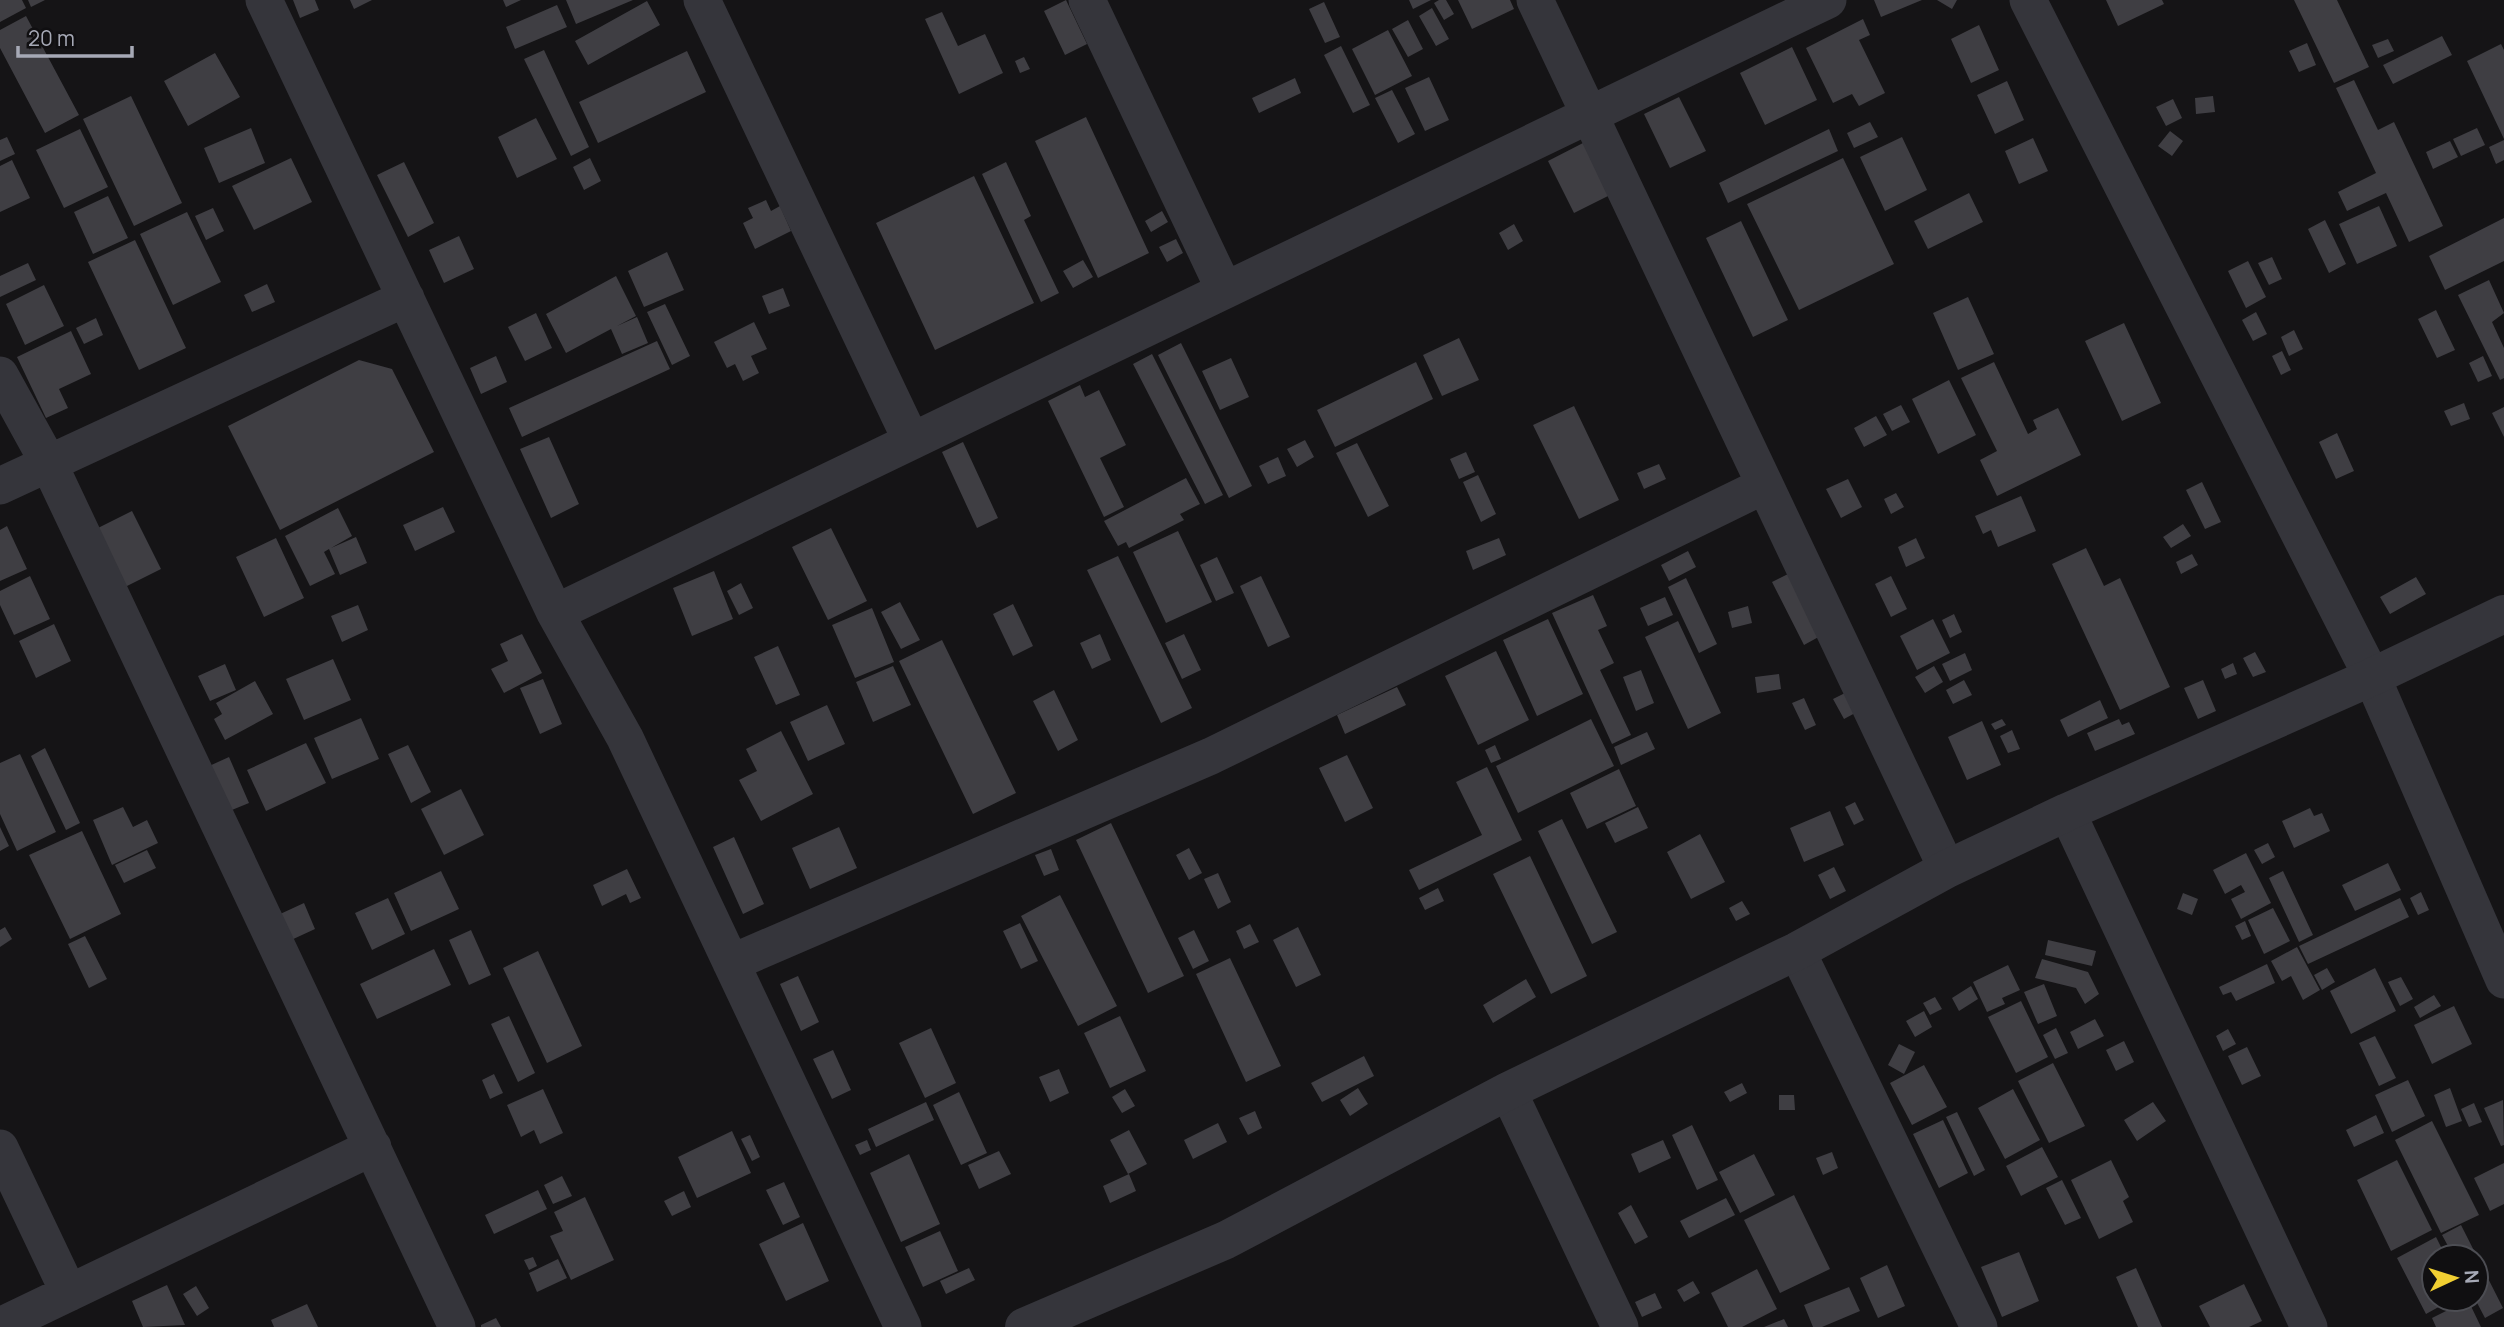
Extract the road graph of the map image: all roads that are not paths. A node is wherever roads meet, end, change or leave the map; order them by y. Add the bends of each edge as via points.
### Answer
1 (264, 0) edge
2 (702, 0) edge
3 (1087, 0) edge
4 (1535, 0) edge
5 (1828, 0) edge
6 (2028, 0) edge
7 (1589, 114) junction
8 (1224, 289) junction
9 (405, 298) junction
10 (0, 375) edge
11 (911, 440) junction
12 (48, 463) junction
13 (1765, 485) junction
14 (0, 486) edge
15 (555, 613) junction
16 (2504, 614) edge
17 (2372, 677) junction
18 (2067, 812) junction
19 (1947, 869) junction
20 (1797, 951) junction
21 (732, 963) junction
22 (2504, 980) edge
23 (1508, 1091) junction
24 (373, 1147) junction
25 (0, 1148) edge
26 (69, 1293) junction
27 (0, 1326) edge
28 (457, 1327) edge
29 (903, 1327) edge
30 (1024, 1327) edge
31 (1620, 1327) edge
32 (1979, 1327) edge
33 (2309, 1327) edge

1 - 9 street
2 - 11 street
3 - 8 street
4 - 7 street
5 - 7 street
6 - 17 street
7 - 8 street
7 - 13 street
8 - 11 street
9 - 12 street
9 - 15 street
10 - 12 street
11 - 15 street
12 - 14 street
12 - 24 street
13 - 19 street
13 - 21 street via 1211,756
15 - 21 street via 625,738
16 - 17 street
17 - 18 street
17 - 22 street
18 - 19 street
18 - 33 street
19 - 20 street
20 - 23 street
20 - 32 street
21 - 29 street
23 - 30 street via 1226,1240
23 - 31 street
24 - 26 street
24 - 28 street
25 - 26 street
26 - 27 street

